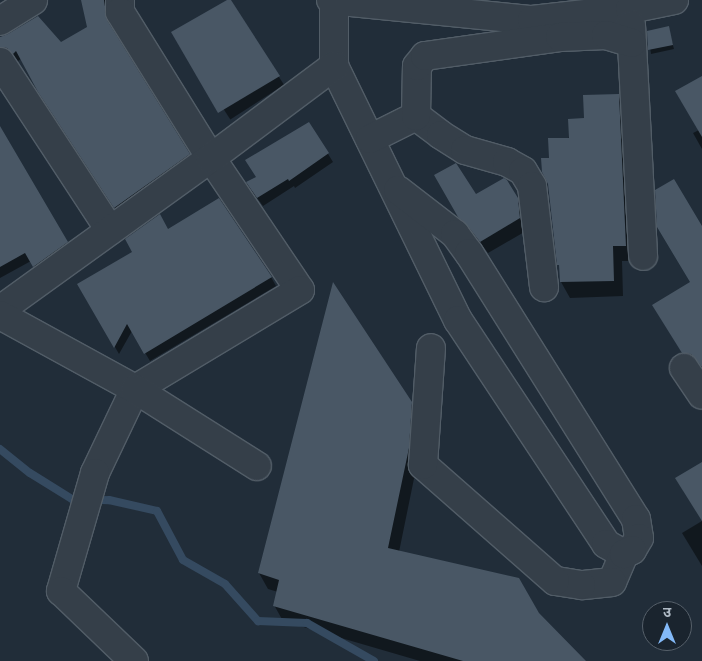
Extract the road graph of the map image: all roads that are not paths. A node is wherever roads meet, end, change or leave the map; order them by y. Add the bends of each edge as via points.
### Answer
1 (33, 0) edge
2 (120, 0) edge
3 (332, 0) edge
4 (674, 0) edge
5 (630, 9) junction
6 (1, 18) edge
7 (632, 43) junction
8 (0, 62) edge
9 (334, 66) junction
10 (416, 116) junction
11 (370, 139) junction
12 (211, 158) junction
13 (393, 186) junction
14 (110, 230) junction
15 (643, 256) dead end
16 (544, 287) dead end
17 (0, 310) edge
18 (0, 315) edge
19 (431, 348) dead end
20 (684, 368) dead end
21 (134, 389) junction
22 (702, 396) edge
23 (257, 466) dead end
24 (624, 554) junction
25 (134, 661) edge

1 - 6 street
2 - 12 street via 120,12
3 - 5 street via 532,20
3 - 9 street
4 - 5 street
5 - 7 street
7 - 10 street via 606,35 560,37 425,56 417,66
7 - 15 street
8 - 14 street
9 - 11 street
9 - 12 street
10 - 11 street
10 - 16 street via 465,150 507,162 523,171 532,186
11 - 13 street
12 - 14 street
12 - 21 street via 300,290
13 - 24 street via 458,320 606,544
13 - 24 street via 455,234 469,253 636,519 640,538 632,550
14 - 17 street
18 - 21 street
19 - 24 street via 423,465 555,581 581,584 612,582
20 - 22 street
21 - 23 street
21 - 25 street via 95,473 61,591

